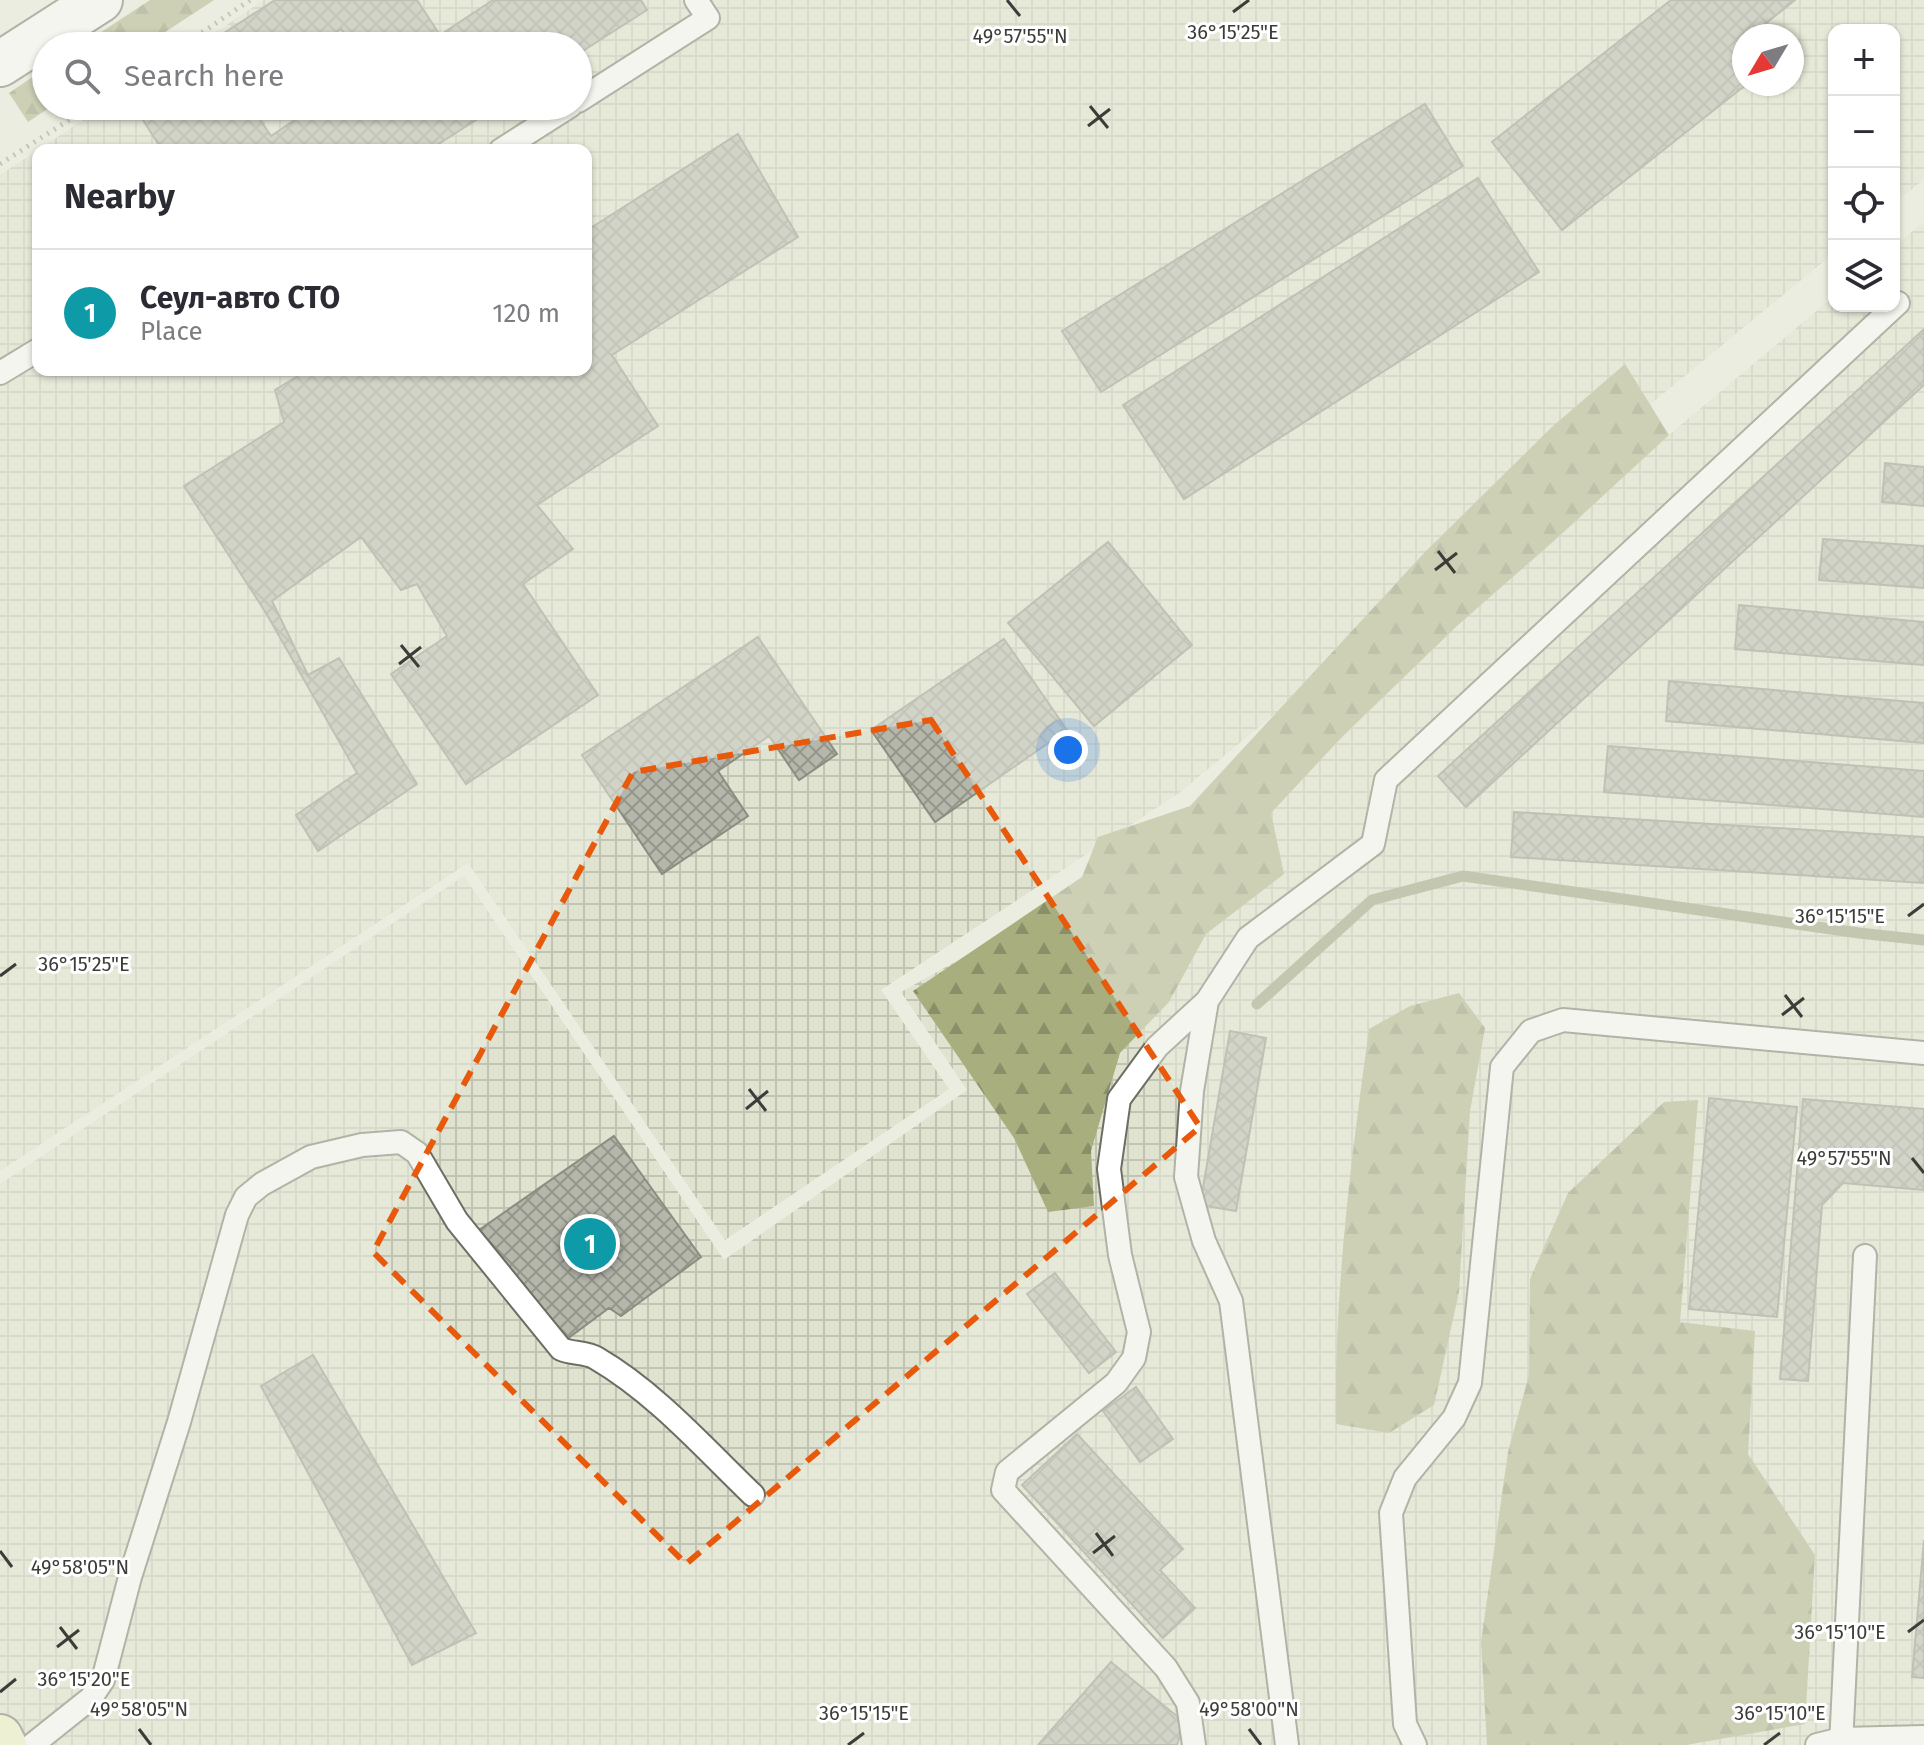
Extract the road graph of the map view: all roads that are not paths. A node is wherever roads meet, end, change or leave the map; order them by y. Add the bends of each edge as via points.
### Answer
1 (100, 0) edge
2 (696, 0) edge
3 (50, 32) edge
4 (32, 44) edge
5 (0, 64) edge
6 (592, 92) edge
7 (548, 120) edge
8 (510, 144) edge
9 (1888, 312) edge
10 (32, 354) edge
11 (0, 373) edge
12 (1207, 1001) junction
13 (1924, 1053) edge
14 (1865, 1256) dead end
15 (753, 1495) dead end
16 (0, 1737) edge
17 (1924, 1737) edge
18 (1841, 1742) edge
19 (4, 1745) edge
20 (32, 1745) edge
21 (1194, 1745) edge
22 (1287, 1745) edge
23 (1415, 1745) edge
24 (1817, 1745) edge

1 - 3 street
2 - 6 lane via 708,18
4 - 5 street
7 - 8 lane
9 - 12 lane via 1386,780 1373,844 1248,938
10 - 11 lane
12 - 21 lane via 1157,1047 1119,1099 1109,1169 1120,1255 1139,1332 1134,1358 1116,1383 1007,1472 1003,1490 1166,1668 1188,1703
12 - 22 lane via 1192,1091 1186,1177 1204,1241 1231,1301
13 - 23 lane via 1563,1020 1531,1031 1502,1067 1470,1383 1454,1418 1405,1478 1391,1513 1405,1724
14 - 18 lane
15 - 20 lane via 646,1392 592,1355 561,1349 457,1221 417,1153 401,1142 311,1157 262,1184 246,1197 237,1215 103,1680 91,1698
16 - 19 street
17 - 18 lane
18 - 24 lane

